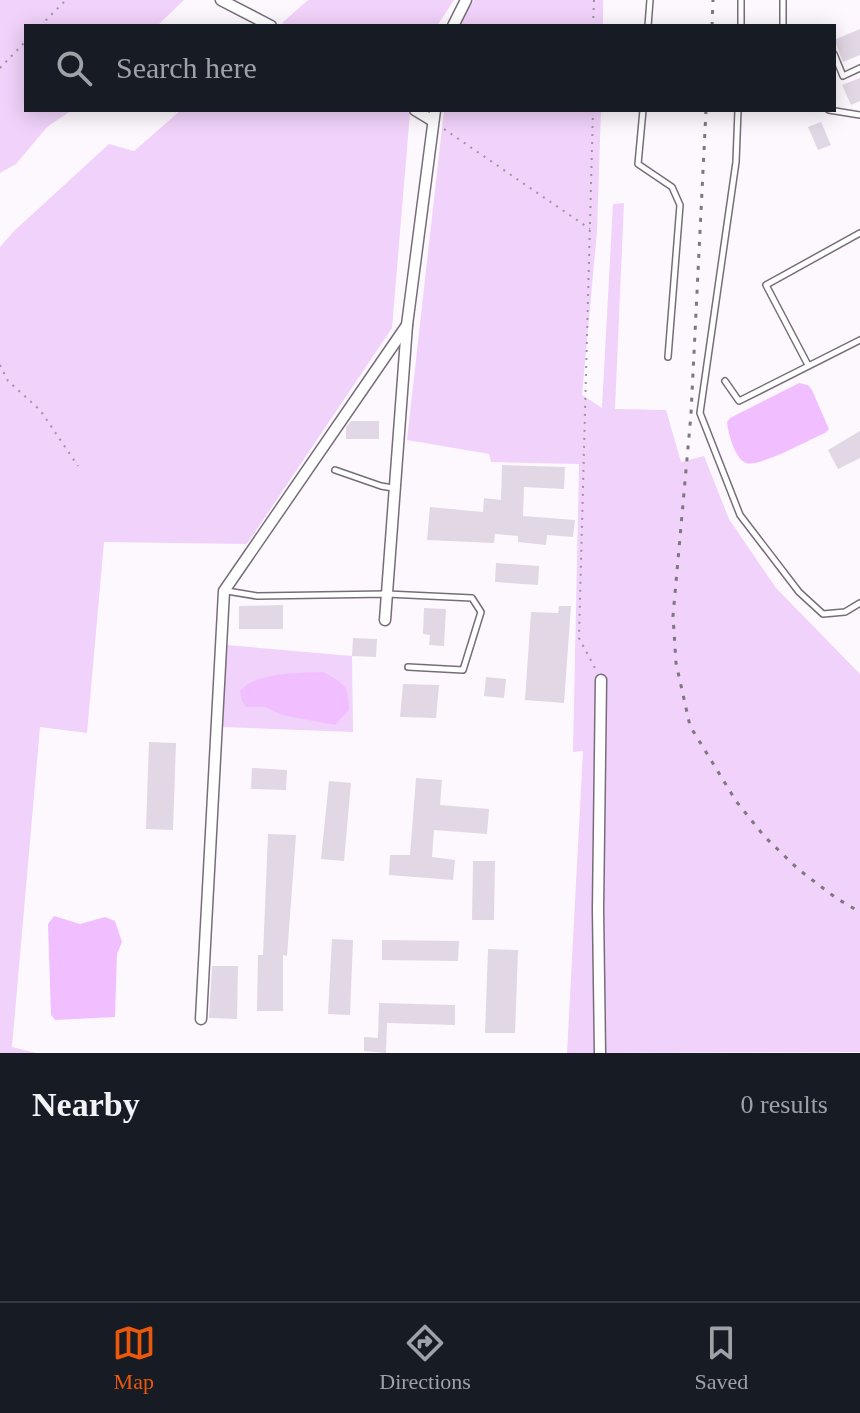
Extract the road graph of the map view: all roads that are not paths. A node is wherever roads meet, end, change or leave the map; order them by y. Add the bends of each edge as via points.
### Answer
1 (221, 0) edge
2 (466, 0) edge
3 (650, 0) edge
4 (741, 0) edge
5 (783, 0) edge
6 (267, 24) edge
7 (454, 24) edge
8 (648, 24) edge
9 (741, 24) edge
10 (783, 24) edge
11 (836, 59) edge
12 (860, 68) edge
13 (836, 111) edge
14 (643, 112) edge
15 (738, 112) edge
16 (860, 115) edge
17 (434, 116) edge
18 (860, 233) edge
19 (407, 325) junction
20 (860, 340) edge
21 (668, 357) dead end
22 (808, 365) junction
23 (725, 381) dead end
24 (335, 470) dead end
25 (393, 488) junction
26 (224, 591) junction
27 (387, 594) junction
28 (860, 603) edge
29 (385, 620) dead end
30 (408, 667) dead end
31 (601, 680) road end
32 (201, 1019) dead end
33 (600, 1053) edge

1 - 6 street
2 - 7 street
3 - 8 lane
4 - 9 lane
5 - 10 lane
11 - 12 lane via 843,76
13 - 16 lane
14 - 21 lane via 638,164 672,187 680,205
15 - 28 lane via 736,162 700,413 740,515 799,592 823,614 845,612
17 - 19 street
18 - 22 lane via 766,285
19 - 25 street
19 - 26 street
20 - 22 lane
22 - 23 lane via 739,401
24 - 25 lane
25 - 27 street
26 - 27 lane via 257,596
26 - 32 street
27 - 29 street
27 - 30 lane via 472,598 481,612 463,670
31 - 33 street

